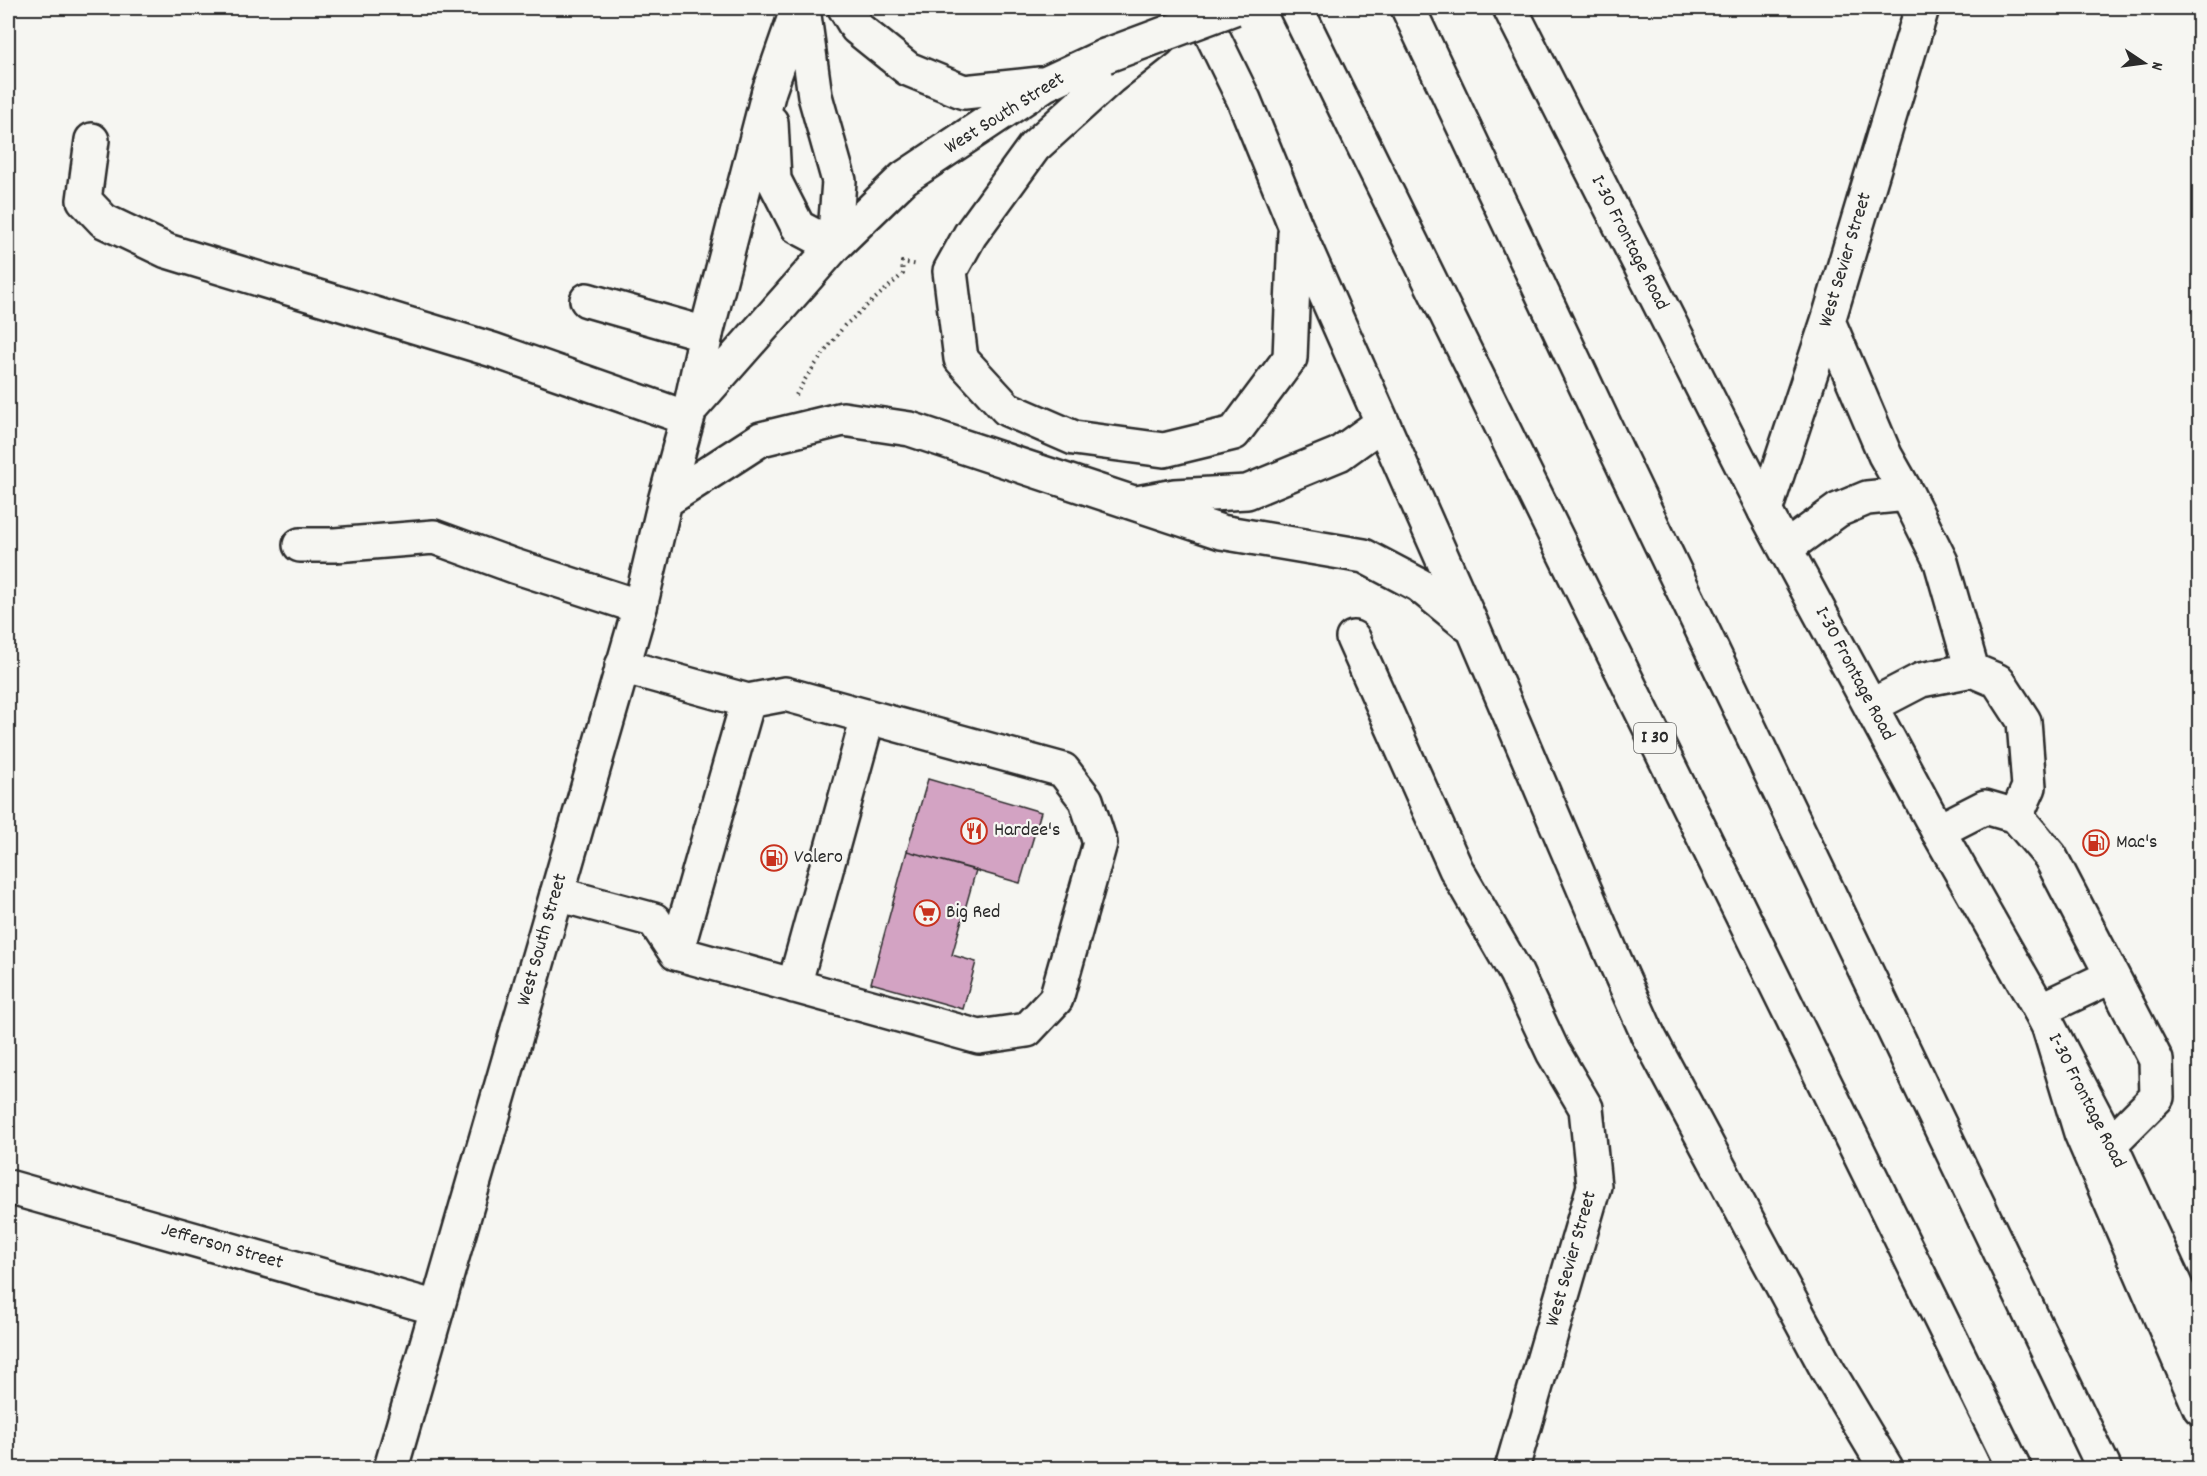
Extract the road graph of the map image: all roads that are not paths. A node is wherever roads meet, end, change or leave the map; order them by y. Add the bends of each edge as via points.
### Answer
1 (798, 8) edge
2 (803, 8) edge
3 (845, 8) edge
4 (1199, 8) edge
5 (1234, 8) edge
6 (1296, 8) edge
7 (1408, 8) edge
8 (1510, 8) edge
9 (1922, 8) edge
10 (1167, 33) junction
11 (1045, 84) junction
12 (769, 91) junction
13 (92, 140) dead end
14 (1295, 225) junction
15 (834, 246) junction
16 (587, 300) dead end
17 (1828, 321) junction
18 (706, 334) junction
19 (688, 414) junction
20 (1382, 423) junction
21 (1907, 494) junction
22 (665, 501) junction
23 (1133, 504) junction
24 (1765, 511) junction
25 (300, 545) dead end
26 (1786, 548) junction
27 (640, 607) junction
28 (1474, 630) junction
29 (1353, 638) dead end
30 (622, 666) junction
31 (1972, 670) junction
32 (748, 701) junction
33 (1871, 706) junction
34 (868, 717) junction
35 (2016, 816) junction
36 (1938, 831) junction
37 (557, 894) junction
38 (676, 953) junction
39 (2112, 976) junction
40 (794, 986) junction
41 (2045, 1020) junction
42 (2110, 1144) junction
43 (8, 1187) edge
44 (437, 1308) junction
45 (2199, 1339) edge
46 (2199, 1408) edge
47 (392, 1468) edge
48 (1512, 1468) edge
49 (1886, 1468) edge
50 (2014, 1468) edge
51 (2104, 1468) edge

1 - 12 main road, West South Street
2 - 15 main road via 815,96 839,181
3 - 11 main road via 857,28 908,69 964,92
4 - 14 main road via 1244,100
5 - 10 main road, West South Street, bridge
6 - 50 main road, I 30
7 - 51 main road
8 - 24 main road, I-30 Frontage Road
9 - 17 main road, West Sevier Street
10 - 11 main road, West South Street, bridge
10 - 14 main road via 1111,77 1034,147 970,235 950,271 961,359 1007,409 1074,438 1164,450 1234,433 1290,358
11 - 15 main road, West South Street via 904,178
12 - 15 main road via 774,180 798,227
12 - 18 main road, West South Street
13 - 19 main road via 84,200 104,220 167,251
14 - 20 main road
15 - 19 main road, West South Street
16 - 18 main road
17 - 21 main road via 1885,455
17 - 24 main road, West Sevier Street
18 - 19 main road, West South Street
19 - 22 main road, West South Street
20 - 23 main road via 1339,454 1247,492 1175,496
20 - 28 main road
21 - 26 main road via 1867,498 1838,510
21 - 31 main road via 1941,562
22 - 23 main road via 761,439 843,418 910,429
22 - 27 main road, West South Street
23 - 28 main road via 1221,532 1364,556 1419,585
24 - 26 main road, I-30 Frontage Road
25 - 27 main road via 434,537
26 - 33 main road, I-30 Frontage Road
27 - 30 main road, West South Street
28 - 49 main road via 1648,1035 1821,1358
29 - 48 main road, West Sevier Street via 1456,869 1586,1108 1594,1186
30 - 32 main road
30 - 37 main road, West South Street
31 - 33 main road via 1921,680
31 - 35 main road via 1998,681 2024,721 2029,787
32 - 34 main road via 785,694
32 - 38 main road
33 - 36 main road, I-30 Frontage Road
34 - 40 main road
34 - 40 main road via 1063,770 1086,800 1100,843 1056,999 1027,1030 979,1037
35 - 36 main road via 1985,807
35 - 39 main road via 2050,856
36 - 41 main road, I-30 Frontage Road
37 - 38 main road via 654,920
37 - 44 main road, West South Street
38 - 40 main road
39 - 41 main road
39 - 42 main road via 2156,1060 2157,1097
41 - 42 main road, I-30 Frontage Road
41 - 46 main road via 2081,1133
42 - 45 main road, I-30 Frontage Road
43 - 44 main road, Jefferson Street
44 - 47 main road, West South Street

